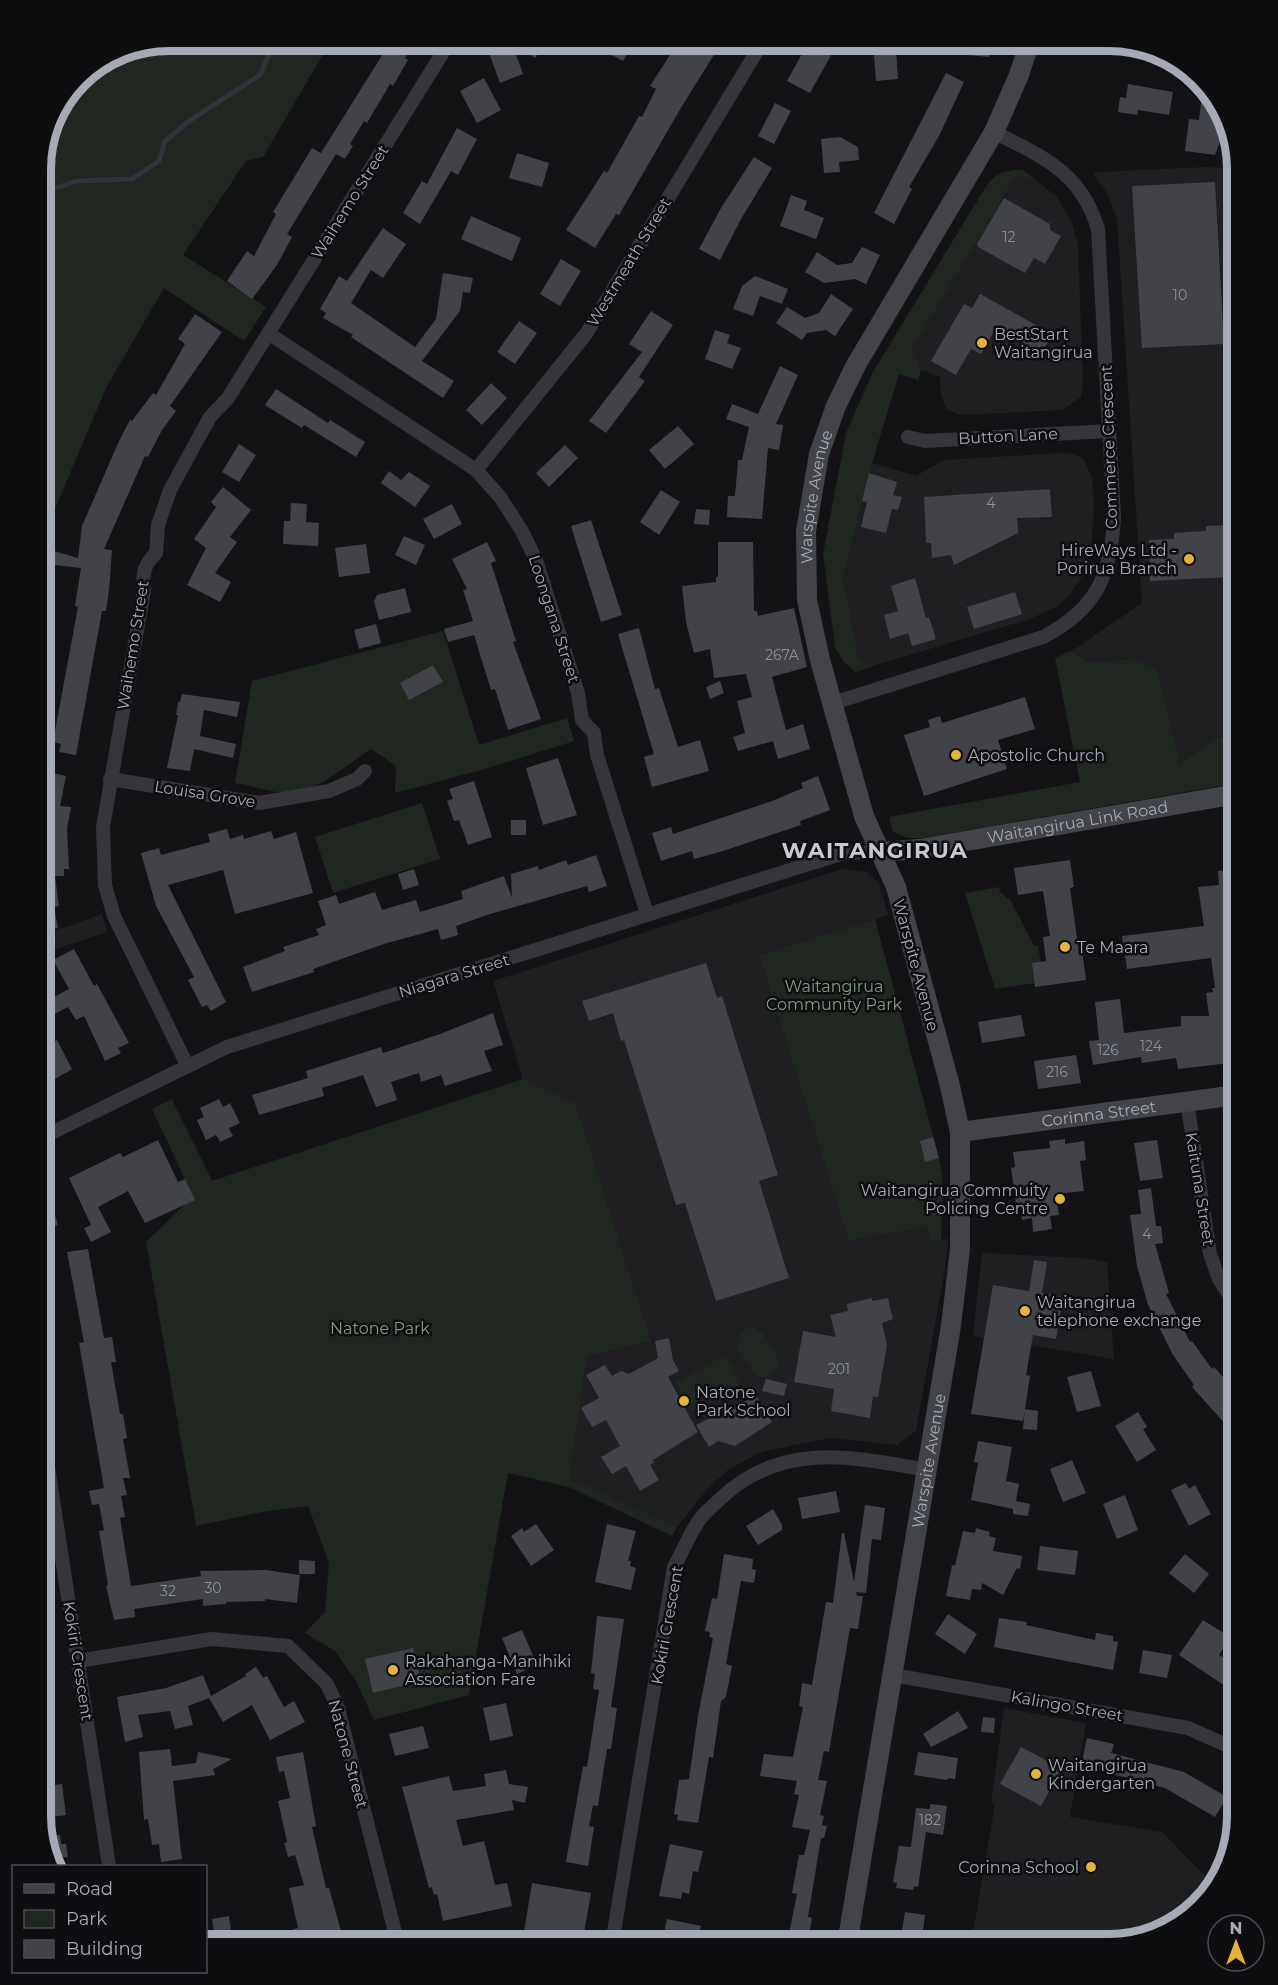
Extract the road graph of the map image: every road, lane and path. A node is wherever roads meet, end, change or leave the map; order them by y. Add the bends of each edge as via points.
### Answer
1 (444, 51) edge
2 (757, 51) edge
3 (1027, 51) edge
4 (994, 132) junction
5 (268, 333) junction
6 (1109, 431) junction
7 (908, 437) dead end
8 (476, 470) junction
9 (833, 703) junction
10 (365, 771) dead end
11 (110, 779) junction
12 (1227, 796) edge
13 (880, 852) junction
14 (647, 914) junction
15 (187, 1065) junction
16 (1227, 1096) edge
17 (1187, 1101) junction
18 (960, 1132) junction
19 (51, 1133) edge
20 (1227, 1291) edge
21 (928, 1470) junction
22 (51, 1490) edge
23 (78, 1661) junction
24 (893, 1675) junction
25 (1227, 1745) edge
26 (109, 1865) edge
27 (395, 1934) edge
28 (614, 1934) edge
29 (849, 1934) edge

1 - 5 street, Waihemo Street
2 - 8 street, Westmeath Street via 586,334
3 - 4 main road, Warspite Avenue
4 - 6 street, Commerce Crescent via 1072,179 1094,214 1100,250
4 - 9 main road, Warspite Avenue via 856,365 819,454 808,507 806,577 812,627
5 - 8 street, Loongana Street
5 - 11 street, Waihemo Street via 228,398 210,417 170,490 158,525 156,553 146,564 143,578 143,600
6 - 7 street, Button Lane via 925,441
6 - 9 street, Commerce Crescent via 1114,517 1111,556 1100,586 1071,621 1023,644
8 - 14 street, Loongana Street via 500,497 536,560 578,693 582,720 594,733 597,755
9 - 13 main road, Warspite Avenue via 864,816
10 - 11 street, Louisa Grove via 357,779 329,791 259,803
11 - 15 street, Waihemo Street via 102,837 105,885 114,916
12 - 13 main road, Waitangirua Link Road via 920,849
13 - 14 street, Niagara Street via 844,853
13 - 18 main road, Warspite Avenue via 896,887
14 - 15 street, Niagara Street via 267,1034
15 - 19 street, Niagara Street
16 - 17 main road, Corinna Street
17 - 18 main road, Corinna Street
17 - 20 street, Kaituna Street via 1210,1254
18 - 21 main road, Warspite Avenue via 960,1249
21 - 24 main road, Warspite Avenue
21 - 28 street, Kokiri Crescent via 838,1456 803,1458 752,1475 700,1518 674,1567
22 - 23 street, Kokiri Crescent
23 - 26 street, Kokiri Crescent
23 - 27 street, Natone Street via 212,1639 288,1646 306,1660 327,1684 338,1708
24 - 25 street, Kalingo Street via 1188,1728
24 - 29 main road, Warspite Avenue

